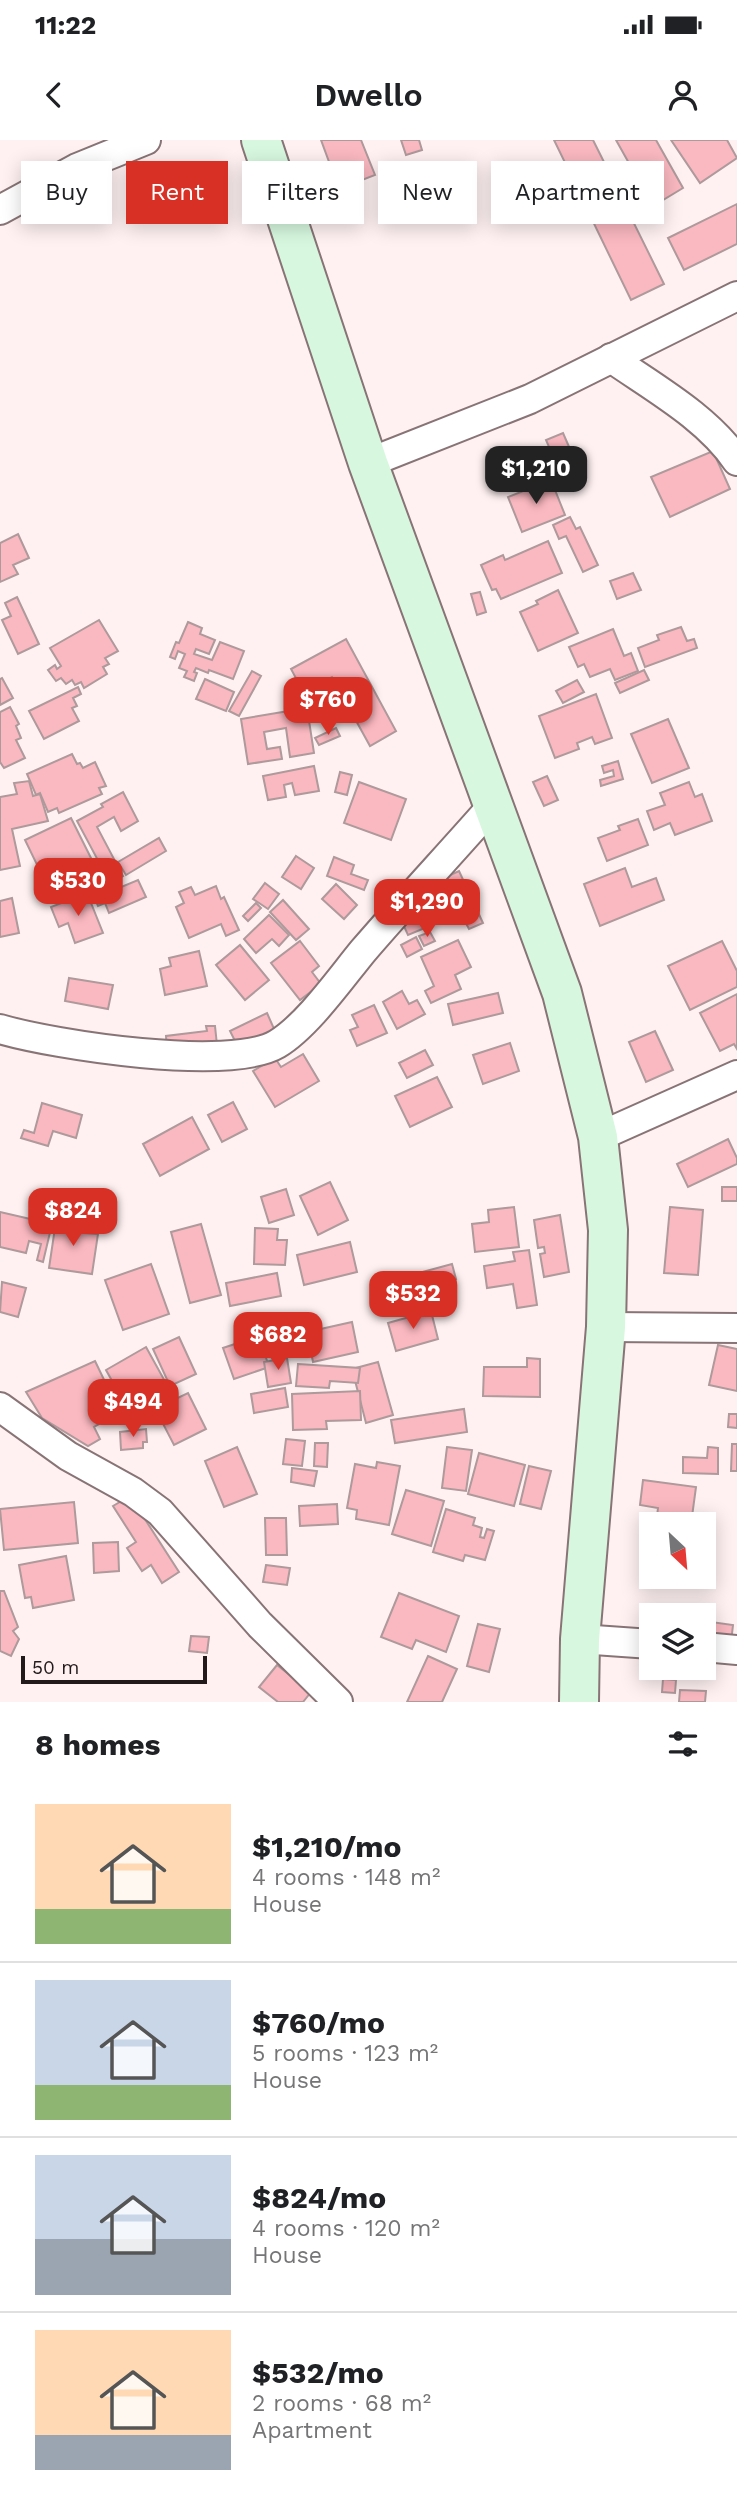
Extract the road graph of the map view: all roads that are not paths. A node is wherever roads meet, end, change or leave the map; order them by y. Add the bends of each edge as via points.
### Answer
1 (146, 140) edge
2 (261, 140) edge
3 (0, 210) edge
4 (737, 296) edge
5 (611, 358) junction
6 (737, 461) edge
7 (368, 463) junction
8 (494, 804) junction
9 (0, 1029) edge
10 (737, 1075) edge
11 (598, 1137) junction
12 (606, 1327) junction
13 (737, 1328) edge
14 (0, 1407) edge
15 (580, 1639) junction
16 (639, 1643) edge
17 (716, 1648) edge
18 (737, 1650) edge
19 (338, 1702) edge
20 (579, 1702) edge

1 - 3 street via 77,168
2 - 7 main road
4 - 5 street
5 - 6 street via 685,409 727,446
5 - 7 street via 530,400
7 - 8 main road
8 - 9 street via 296,1030 276,1045 255,1053 187,1057 33,1039
8 - 11 main road via 562,993
10 - 11 street
11 - 12 main road via 608,1230
12 - 13 street
12 - 15 main road
14 - 19 street via 68,1456 160,1512 260,1625
15 - 16 street
15 - 20 main road
17 - 18 street

